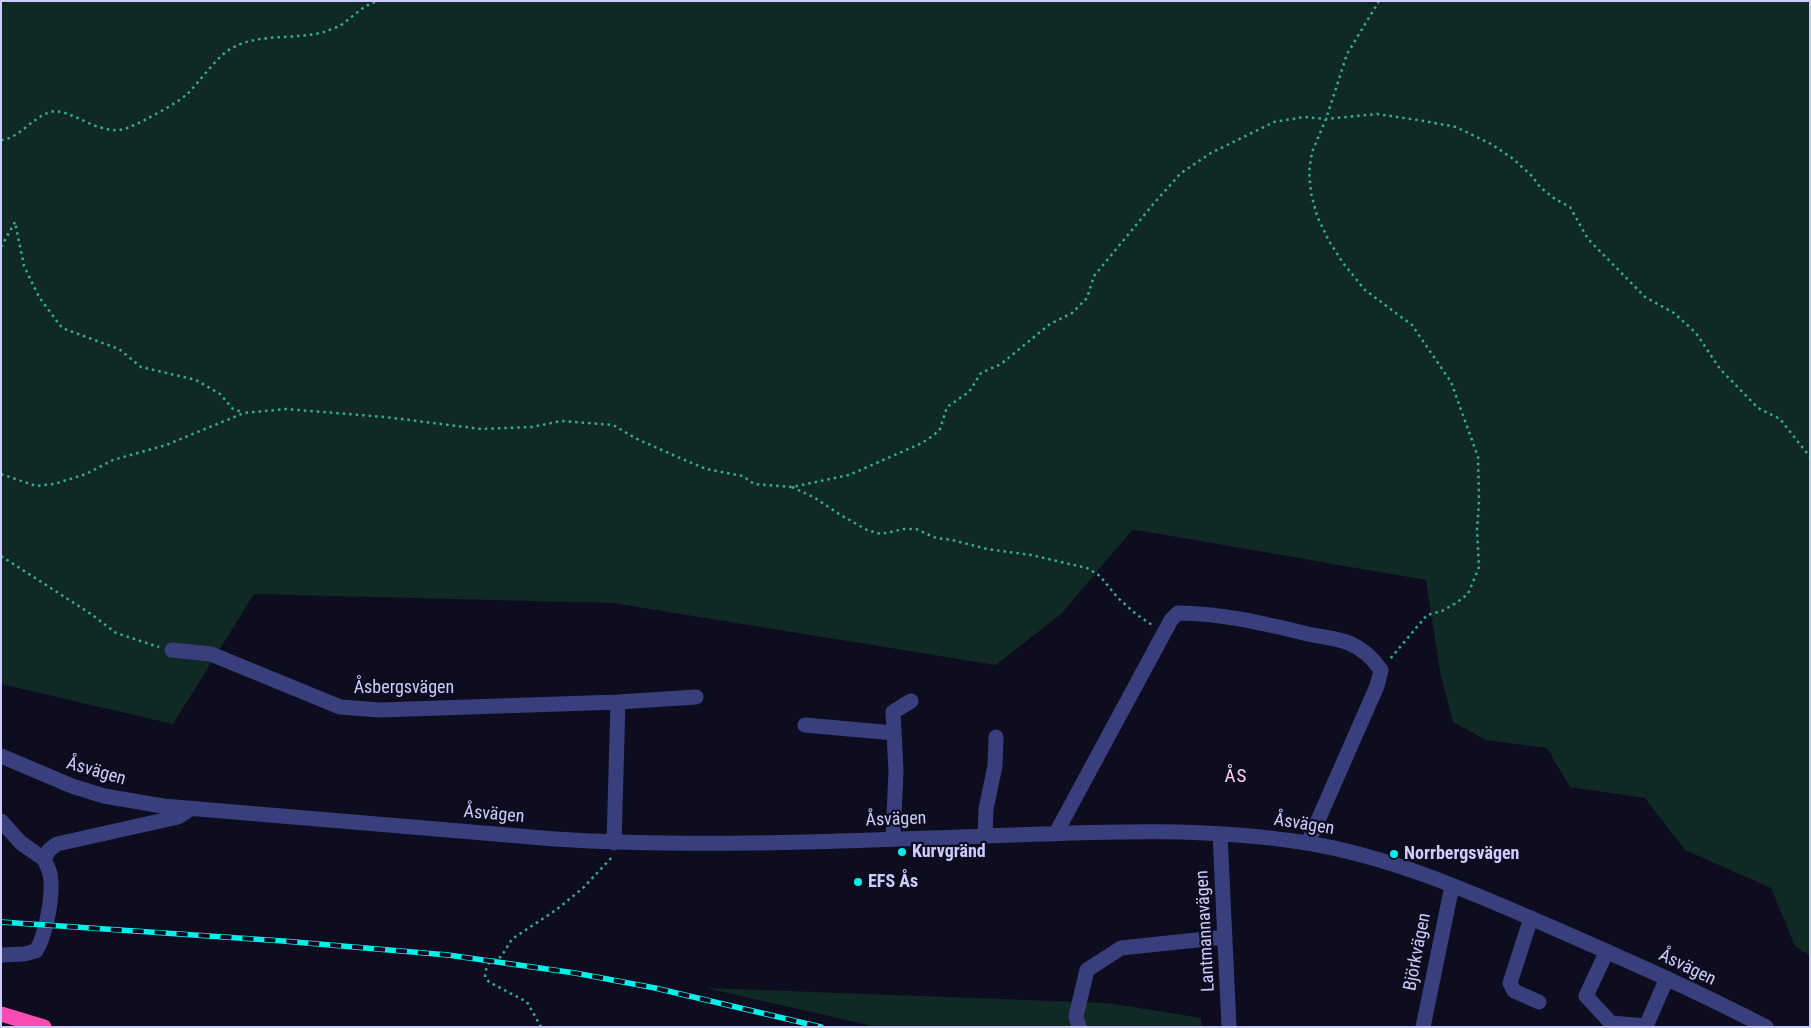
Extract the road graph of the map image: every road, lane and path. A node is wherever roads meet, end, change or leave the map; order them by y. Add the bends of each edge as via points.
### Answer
1 (379, 1) edge
2 (1379, 1) edge
3 (369, 2) edge
4 (1326, 119) junction
5 (1, 140) edge
6 (1, 247) edge
7 (244, 413) junction
8 (1810, 457) edge
9 (1, 474) edge
10 (792, 487) junction
11 (1, 556) edge
12 (1164, 632) junction
13 (172, 650) joint
14 (1381, 670) junction
15 (696, 697) dead end
16 (911, 701) dead end
17 (618, 702) junction
18 (805, 725) dead end
19 (894, 733) junction
20 (996, 737) dead end
21 (1, 756) edge
22 (192, 808) junction
23 (1, 821) edge
24 (1056, 833) junction
25 (1220, 834) junction
26 (985, 836) junction
27 (893, 839) junction
28 (614, 842) junction
29 (1308, 843) junction
30 (44, 859) junction
31 (1452, 886) junction
32 (1531, 918) junction
33 (1225, 936) junction
34 (1607, 951) junction
35 (1, 955) edge
36 (1667, 978) junction
37 (1539, 1002) dead end
38 (1, 1014) edge
39 (44, 1027) edge
40 (541, 1027) edge
41 (1079, 1027) edge
42 (1228, 1027) edge
43 (1423, 1027) edge
44 (1766, 1027) edge

1 - 3 path
2 - 4 path via 1347,54
3 - 5 path via 340,26 322,32 265,39 233,47 184,97 129,128 116,131 96,127 52,111
4 - 8 path via 1377,114 1456,127 1512,158 1540,187 1570,208 1588,240 1645,297 1674,313 1696,332 1720,369 1758,408 1780,420
4 - 10 path via 1274,122 1211,153 1181,173 1094,276 1087,298 1072,313 1050,324 1002,364 981,373 969,392 947,407 940,429 934,435 848,475
4 - 14 path via 1312,152 1309,172 1317,216 1343,263 1365,290 1412,325 1451,382 1478,457 1479,567 1468,594 1442,611 1427,615
6 - 7 path via 16,222 24,266 39,297 62,328 119,349 141,367 196,380 220,394 233,409
7 - 9 path via 166,445 112,460 86,474 54,484 36,486
7 - 10 path via 286,409 480,429 532,427 561,421 613,425 637,439 706,468 743,476 754,484
10 - 12 path via 867,530 881,534 916,529 936,538 1087,568 1100,576 1136,614
11 - 13 path via 116,633
12 - 14 street via 1178,613 1277,626 1348,643 1365,651
12 - 24 street
13 - 17 street, Åsbergsvägen via 211,654 340,707 380,710
14 - 29 street via 1377,686
15 - 17 street, Åsbergsvägen
16 - 19 street via 893,712
17 - 28 street
18 - 19 street
19 - 27 street
20 - 26 street via 996,766 986,809
21 - 22 street, Åsvägen via 58,781 104,796
22 - 28 street, Åsvägen
22 - 30 street via 178,817 57,844
23 - 30 street via 21,843
24 - 25 street, Åsvägen
24 - 26 street, Åsvägen
25 - 29 street, Åsvägen
25 - 33 street, Lantmannavägen
26 - 27 street, Åsvägen
27 - 28 street, Åsvägen via 702,844
28 - 40 path via 612,856 583,888 512,939 501,957 486,966 488,982 527,1002
29 - 31 street, Åsvägen via 1406,867
30 - 35 street via 50,874 51,893 42,941 36,951
31 - 32 street, Åsvägen
31 - 43 street, Björkvägen
32 - 34 street, Åsvägen
32 - 37 street via 1510,983 1514,991
33 - 41 street via 1122,948 1087,970 1076,1016
33 - 42 street, Lantmannavägen
34 - 36 street, Åsvägen
34 - 36 street via 1586,996 1612,1023 1646,1026
36 - 44 street, Åsvägen
38 - 39 highway

